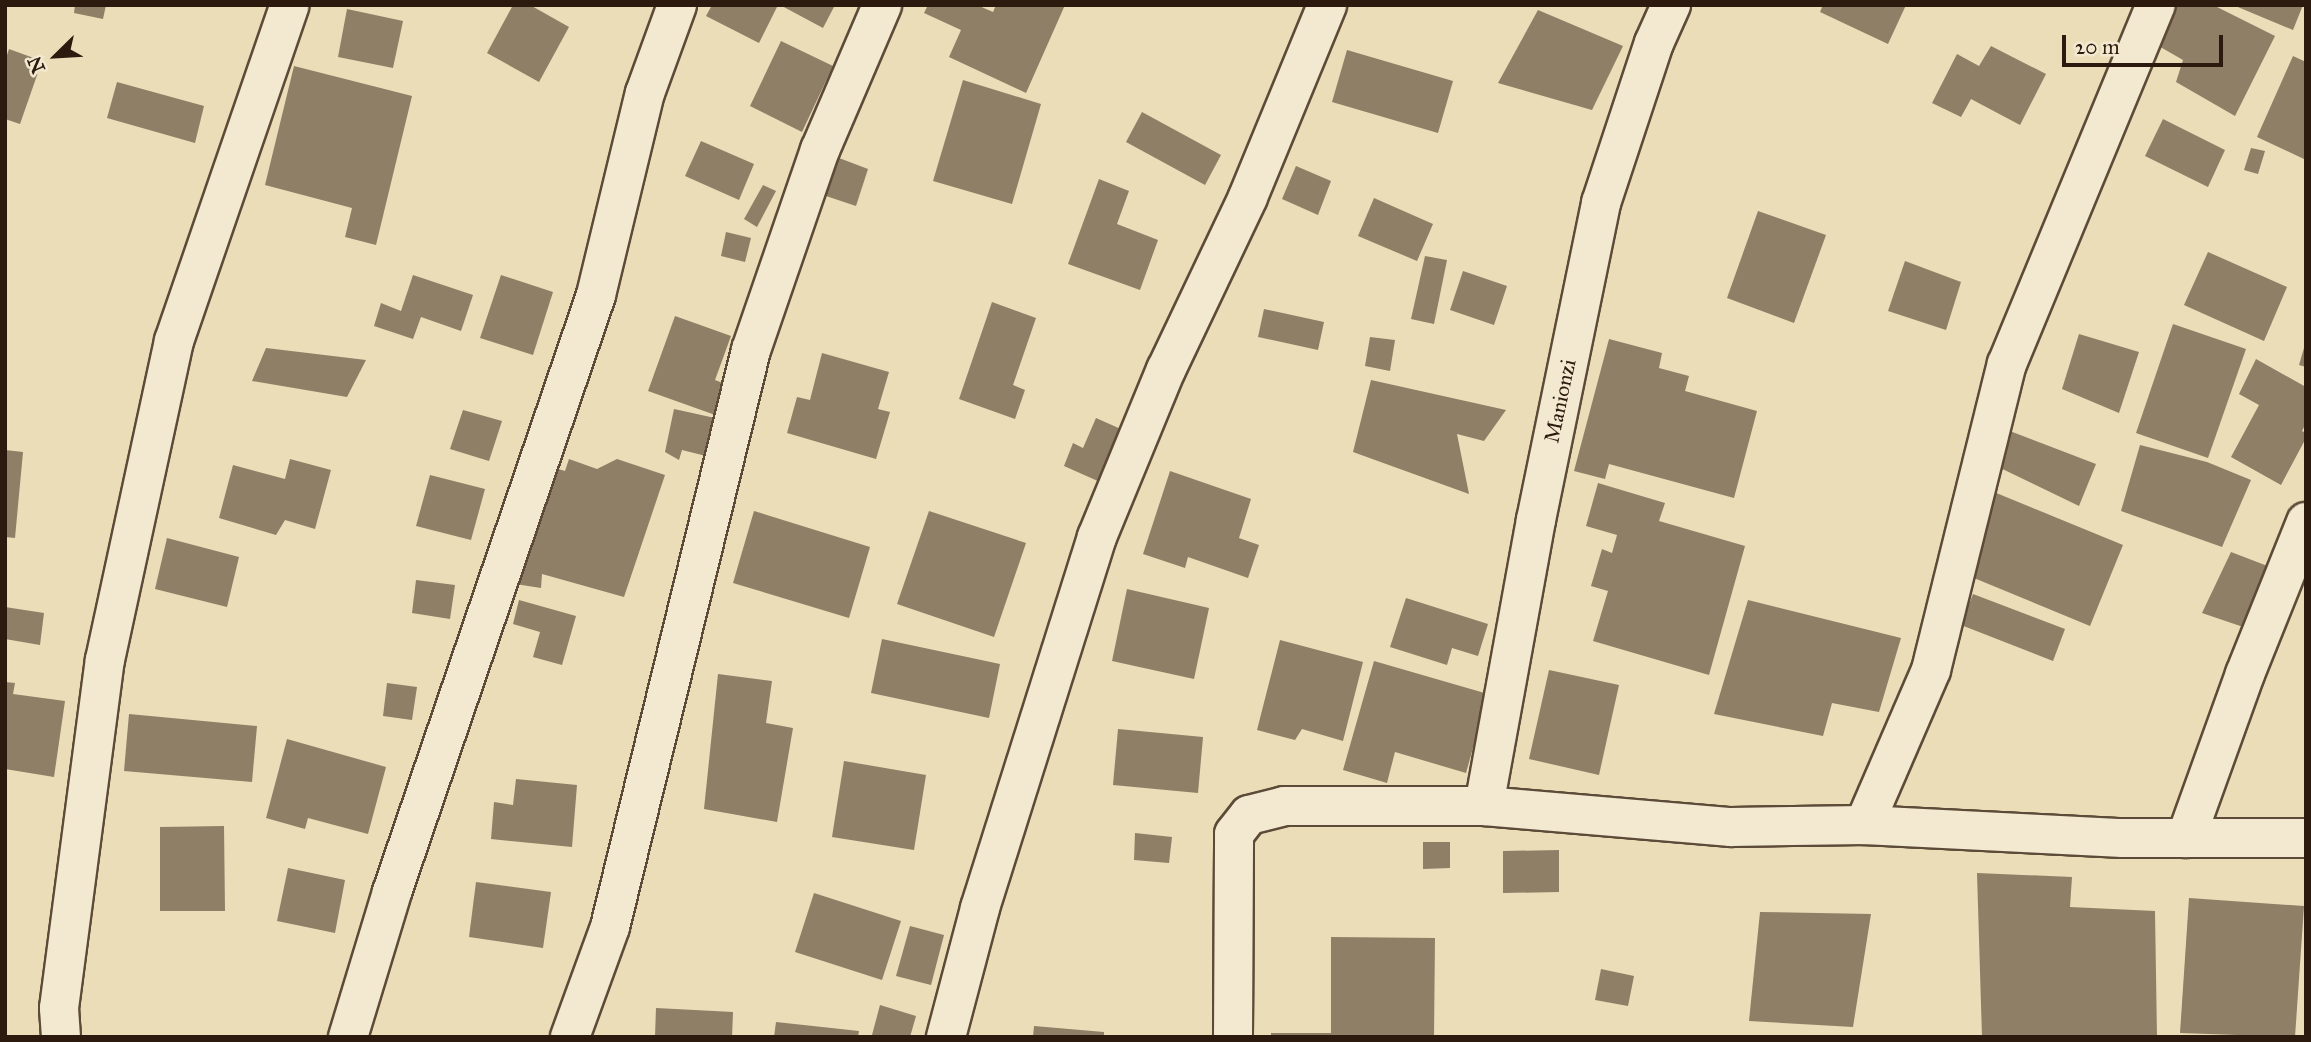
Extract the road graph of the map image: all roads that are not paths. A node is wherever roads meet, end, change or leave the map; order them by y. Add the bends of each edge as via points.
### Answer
1 (290, 5) edge
2 (677, 5) edge
3 (882, 5) edge
4 (1326, 5) edge
5 (1671, 5) edge
6 (2156, 5) edge
7 (2306, 522) edge
8 (1484, 806) junction
9 (1864, 825) junction
10 (2186, 838) junction
11 (2306, 838) edge
12 (61, 1037) edge
13 (348, 1037) edge
14 (570, 1037) edge
15 (946, 1037) edge
16 (1233, 1037) edge

1 - 12 street via 174,341 105,660 59,1008
2 - 13 street via 645,93 596,295 392,892
3 - 14 street via 820,150 751,350 610,927
4 - 15 street via 1248,197 1166,370 1097,537 979,908
5 - 8 street, Manionzi via 1601,203
6 - 9 street via 2007,364 1931,670
7 - 10 street
8 - 9 street via 1731,827
8 - 16 street via 1284,806 1249,815 1234,834
9 - 10 street
10 - 11 street

